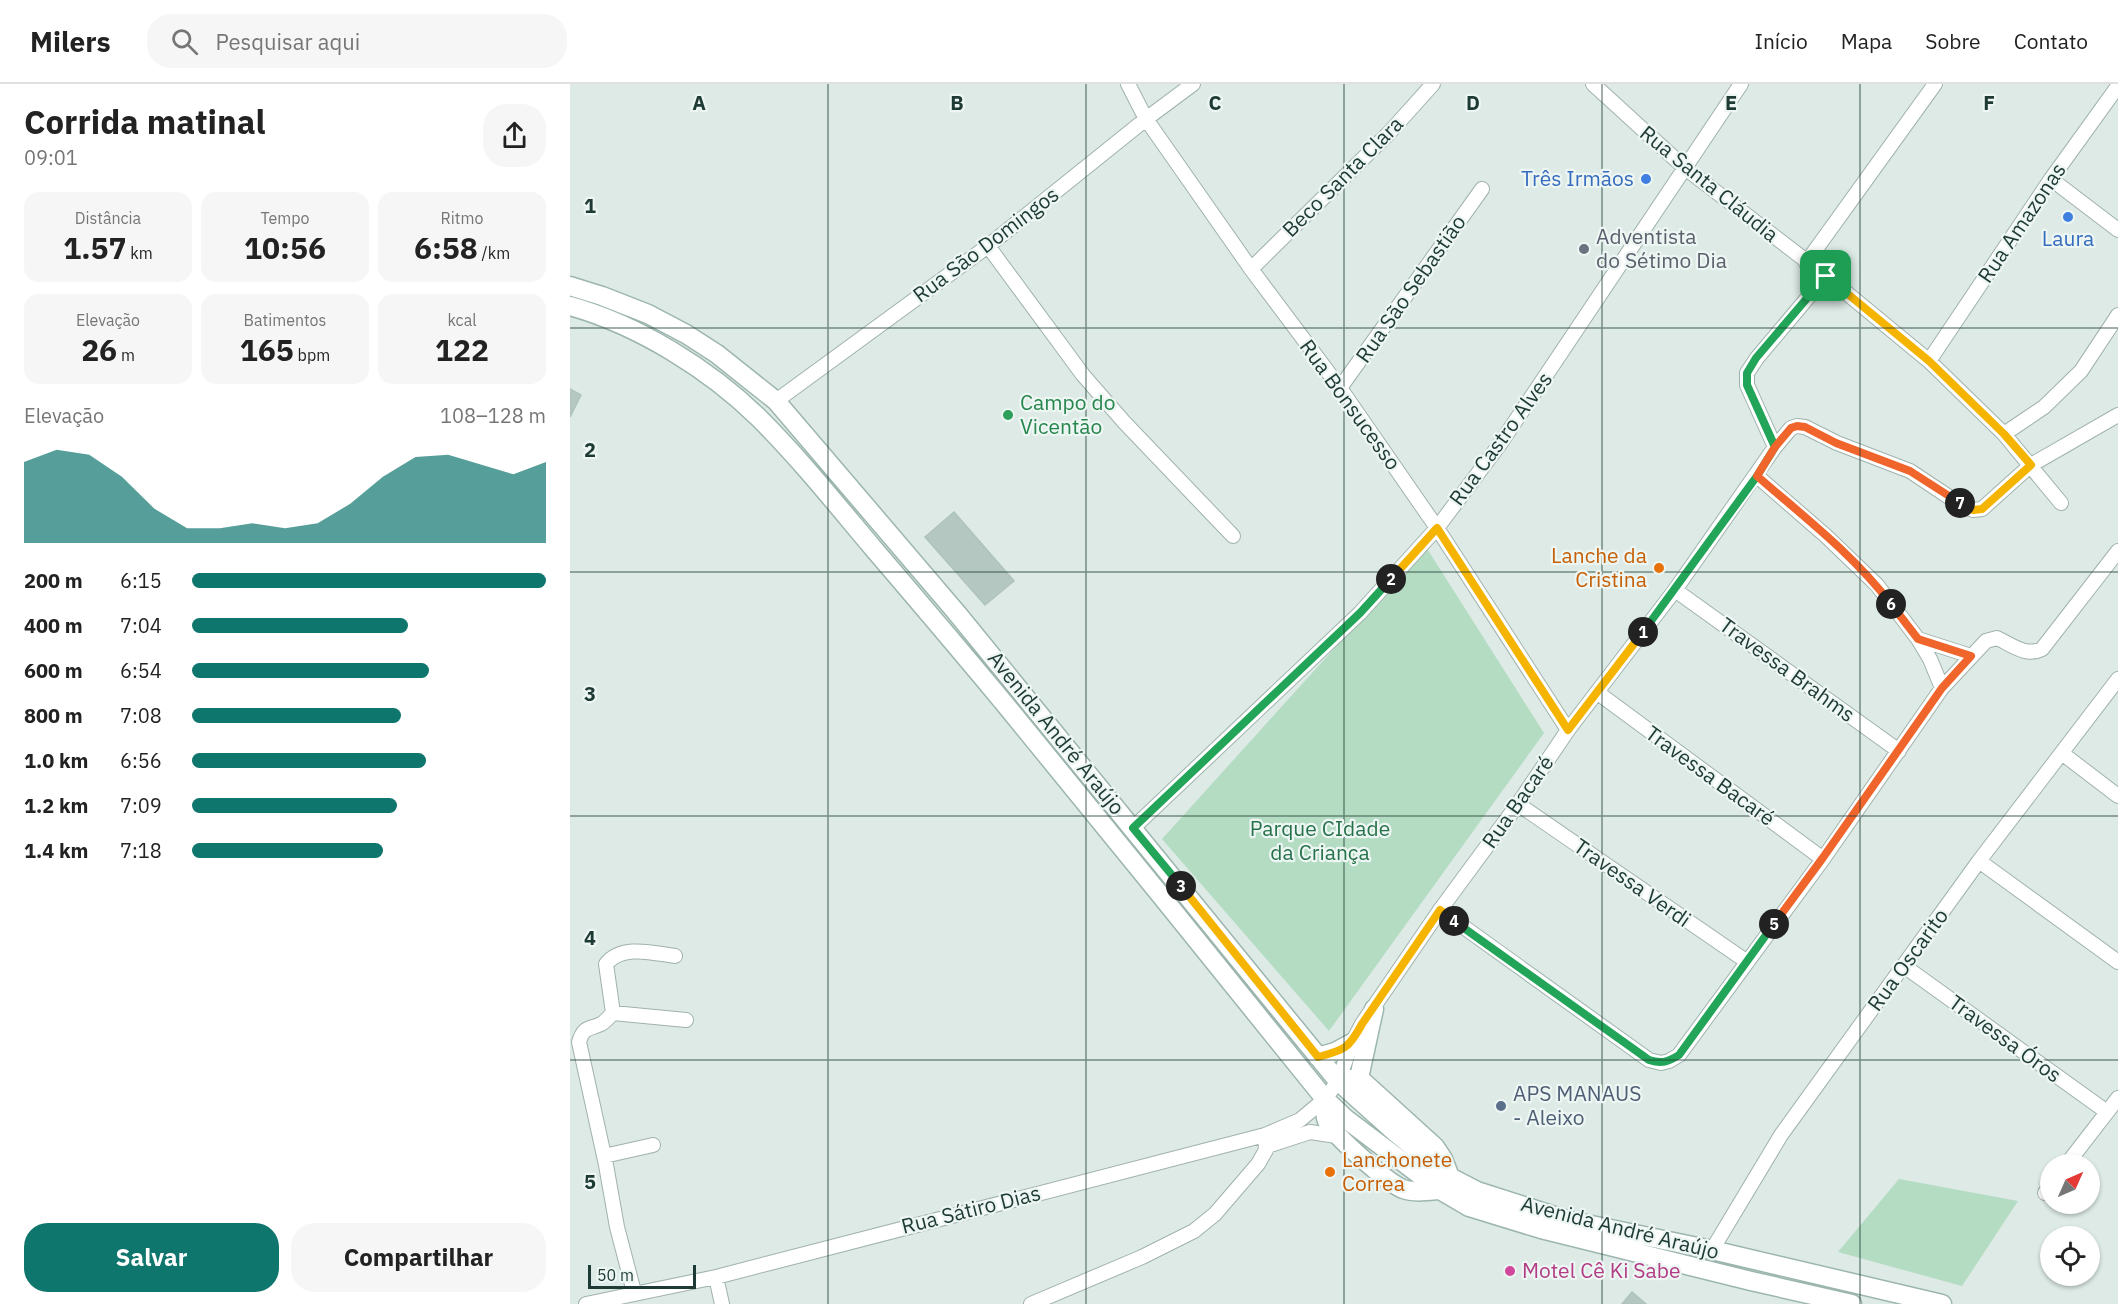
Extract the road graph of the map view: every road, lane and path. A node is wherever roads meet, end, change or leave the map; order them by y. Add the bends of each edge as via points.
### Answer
1 (1128, 84) edge
2 (1193, 84) edge
3 (1433, 84) edge
4 (1593, 84) edge
5 (1741, 84) edge
6 (1928, 86) edge
7 (2118, 86) edge
8 (1146, 119) junction
9 (1685, 168) junction
10 (2050, 179) junction
11 (1482, 189) dead end
12 (2118, 230) edge
13 (988, 246) junction
14 (1806, 263) junction
15 (1251, 269) junction
16 (1826, 276) junction
17 (570, 286) edge
18 (570, 306) edge
19 (2118, 315) edge
20 (1929, 361) junction
21 (1340, 388) junction
22 (776, 401) junction
23 (2118, 415) edge
24 (2004, 434) junction
25 (1775, 447) junction
26 (2031, 465) junction
27 (1757, 476) junction
28 (2061, 502) dead end
29 (1437, 528) junction
30 (1233, 536) dead end
31 (2118, 551) edge
32 (1675, 590) junction
33 (1918, 639) junction
34 (1971, 656) junction
35 (2118, 679) edge
36 (1942, 688) junction
37 (1598, 693) junction
38 (1568, 730) junction
39 (1899, 751) junction
40 (2062, 754) junction
41 (2118, 796) edge
42 (1518, 804) junction
43 (1133, 828) junction
44 (1822, 859) junction
45 (1979, 861) junction
46 (1440, 910) junction
47 (675, 957) dead end
48 (1746, 961) junction
49 (2118, 962) edge
50 (1904, 966) junction
51 (1374, 1009) junction
52 (613, 1013) junction
53 (686, 1020) dead end
54 (1352, 1043) junction
55 (1318, 1057) junction
56 (1359, 1078) junction
57 (1338, 1081) junction
58 (2118, 1098) edge
59 (1325, 1099) junction
60 (2107, 1112) junction
61 (1337, 1136) junction
62 (1266, 1140) junction
63 (653, 1145) dead end
64 (2075, 1154) edge
65 (603, 1156) junction
66 (1445, 1183) junction
67 (1712, 1250) junction
68 (716, 1276) junction
69 (634, 1292) junction
70 (586, 1304) edge
71 (722, 1304) edge
72 (1031, 1304) edge
73 (1852, 1304) edge
74 (1942, 1304) edge

1 - 8 street, Rua Bonsucesso
2 - 8 street, Rua São Domingos
3 - 15 street, Beco Santa Clara
4 - 9 street, Rua Santa Cláudia
5 - 9 street, Rua Castro Alves
6 - 14 street
7 - 10 street, Rua Amazonas
8 - 13 street, Rua São Domingos
8 - 15 street, Rua Bonsucesso
9 - 14 street, Rua Santa Cláudia
9 - 29 street, Rua Castro Alves via 1500,444
10 - 12 street
10 - 20 street, Rua Amazonas
11 - 21 street, Rua São Sebastião
13 - 22 street, Rua São Domingos
13 - 30 street via 1090,383
14 - 16 street, Rua Santa Cláudia
15 - 21 street, Rua Bonsucesso
16 - 20 street, Rua Santa Cláudia
16 - 25 street via 1747,373 1747,385
17 - 22 main road, Avenida André Araújo via 648,314 686,334
18 - 59 main road, Avenida André Araújo via 637,331 677,354 757,416 795,455 1032,738
19 - 24 street via 2081,371 2044,407
20 - 24 street, Rua Santa Cláudia
21 - 29 street, Rua Bonsucesso
22 - 43 main road, Avenida André Araújo
23 - 26 street, Rua Bacaré
24 - 26 street, Rua Santa Cláudia
25 - 26 street, Rua Bacaré via 1791,428 1805,427 1910,471 1973,510 1982,509
25 - 27 street, Rua Bacaré
26 - 28 street, Rua Santa Cláudia
27 - 32 street, Rua Bacaré
27 - 33 street via 1877,585
29 - 38 street, Rua Bonsucesso
29 - 43 street, Rua Castro Alves via 1360,613
31 - 34 street via 2042,649 2024,652 1997,639 1986,641
32 - 37 street, Rua Bacaré
32 - 39 street, Travessa Brahms
33 - 34 street
33 - 36 street
34 - 36 street
35 - 40 street, Rua Oscarito
36 - 39 street
37 - 38 street, Rua Bacaré
37 - 44 street, Travessa Bacaré
38 - 42 street, Rua Bacaré
39 - 44 street
40 - 41 street
40 - 45 street, Rua Oscarito
42 - 46 street, Rua Bacaré
42 - 48 street, Travessa Verdi
43 - 55 main road, Avenida André Araújo
44 - 48 street
45 - 49 street
45 - 50 street, Rua Oscarito
46 - 48 street via 1649,1060 1661,1063 1679,1055
46 - 51 street, Rua Bacaré
47 - 52 street via 644,951 612,957 606,964
50 - 60 street, Travessa Óros
50 - 67 street, Rua Oscarito via 1781,1135
51 - 54 street, Rua Bacaré
51 - 56 main road
52 - 53 street
52 - 65 street via 582,1032 579,1042
54 - 55 main road
54 - 57 street, Rua Bacaré
55 - 57 main road, Avenida André Araújo
56 - 57 main road
56 - 66 main road via 1435,1147 1443,1159
57 - 59 street, Rua Sátiro Dias
57 - 66 main road, Avenida André Araújo
58 - 60 street
59 - 61 main road via 1324,1113
59 - 62 street, Rua Sátiro Dias
59 - 66 main road, Avenida André Araújo via 1346,1119
60 - 64 street
61 - 62 street, Rua Sátiro Dias via 1310,1132
61 - 66 main road via 1399,1187 1413,1191
62 - 68 street, Rua Sátiro Dias
62 - 72 street via 1263,1157 1240,1188 1194,1231
63 - 65 street
65 - 69 street
66 - 67 main road, Avenida André Araújo via 1567,1220
66 - 73 main road, Avenida André Araújo via 1469,1207 1541,1229
67 - 74 main road, Avenida André Araújo
68 - 69 street, Rua Sátiro Dias
68 - 71 street
69 - 70 street, Rua Sátiro Dias

